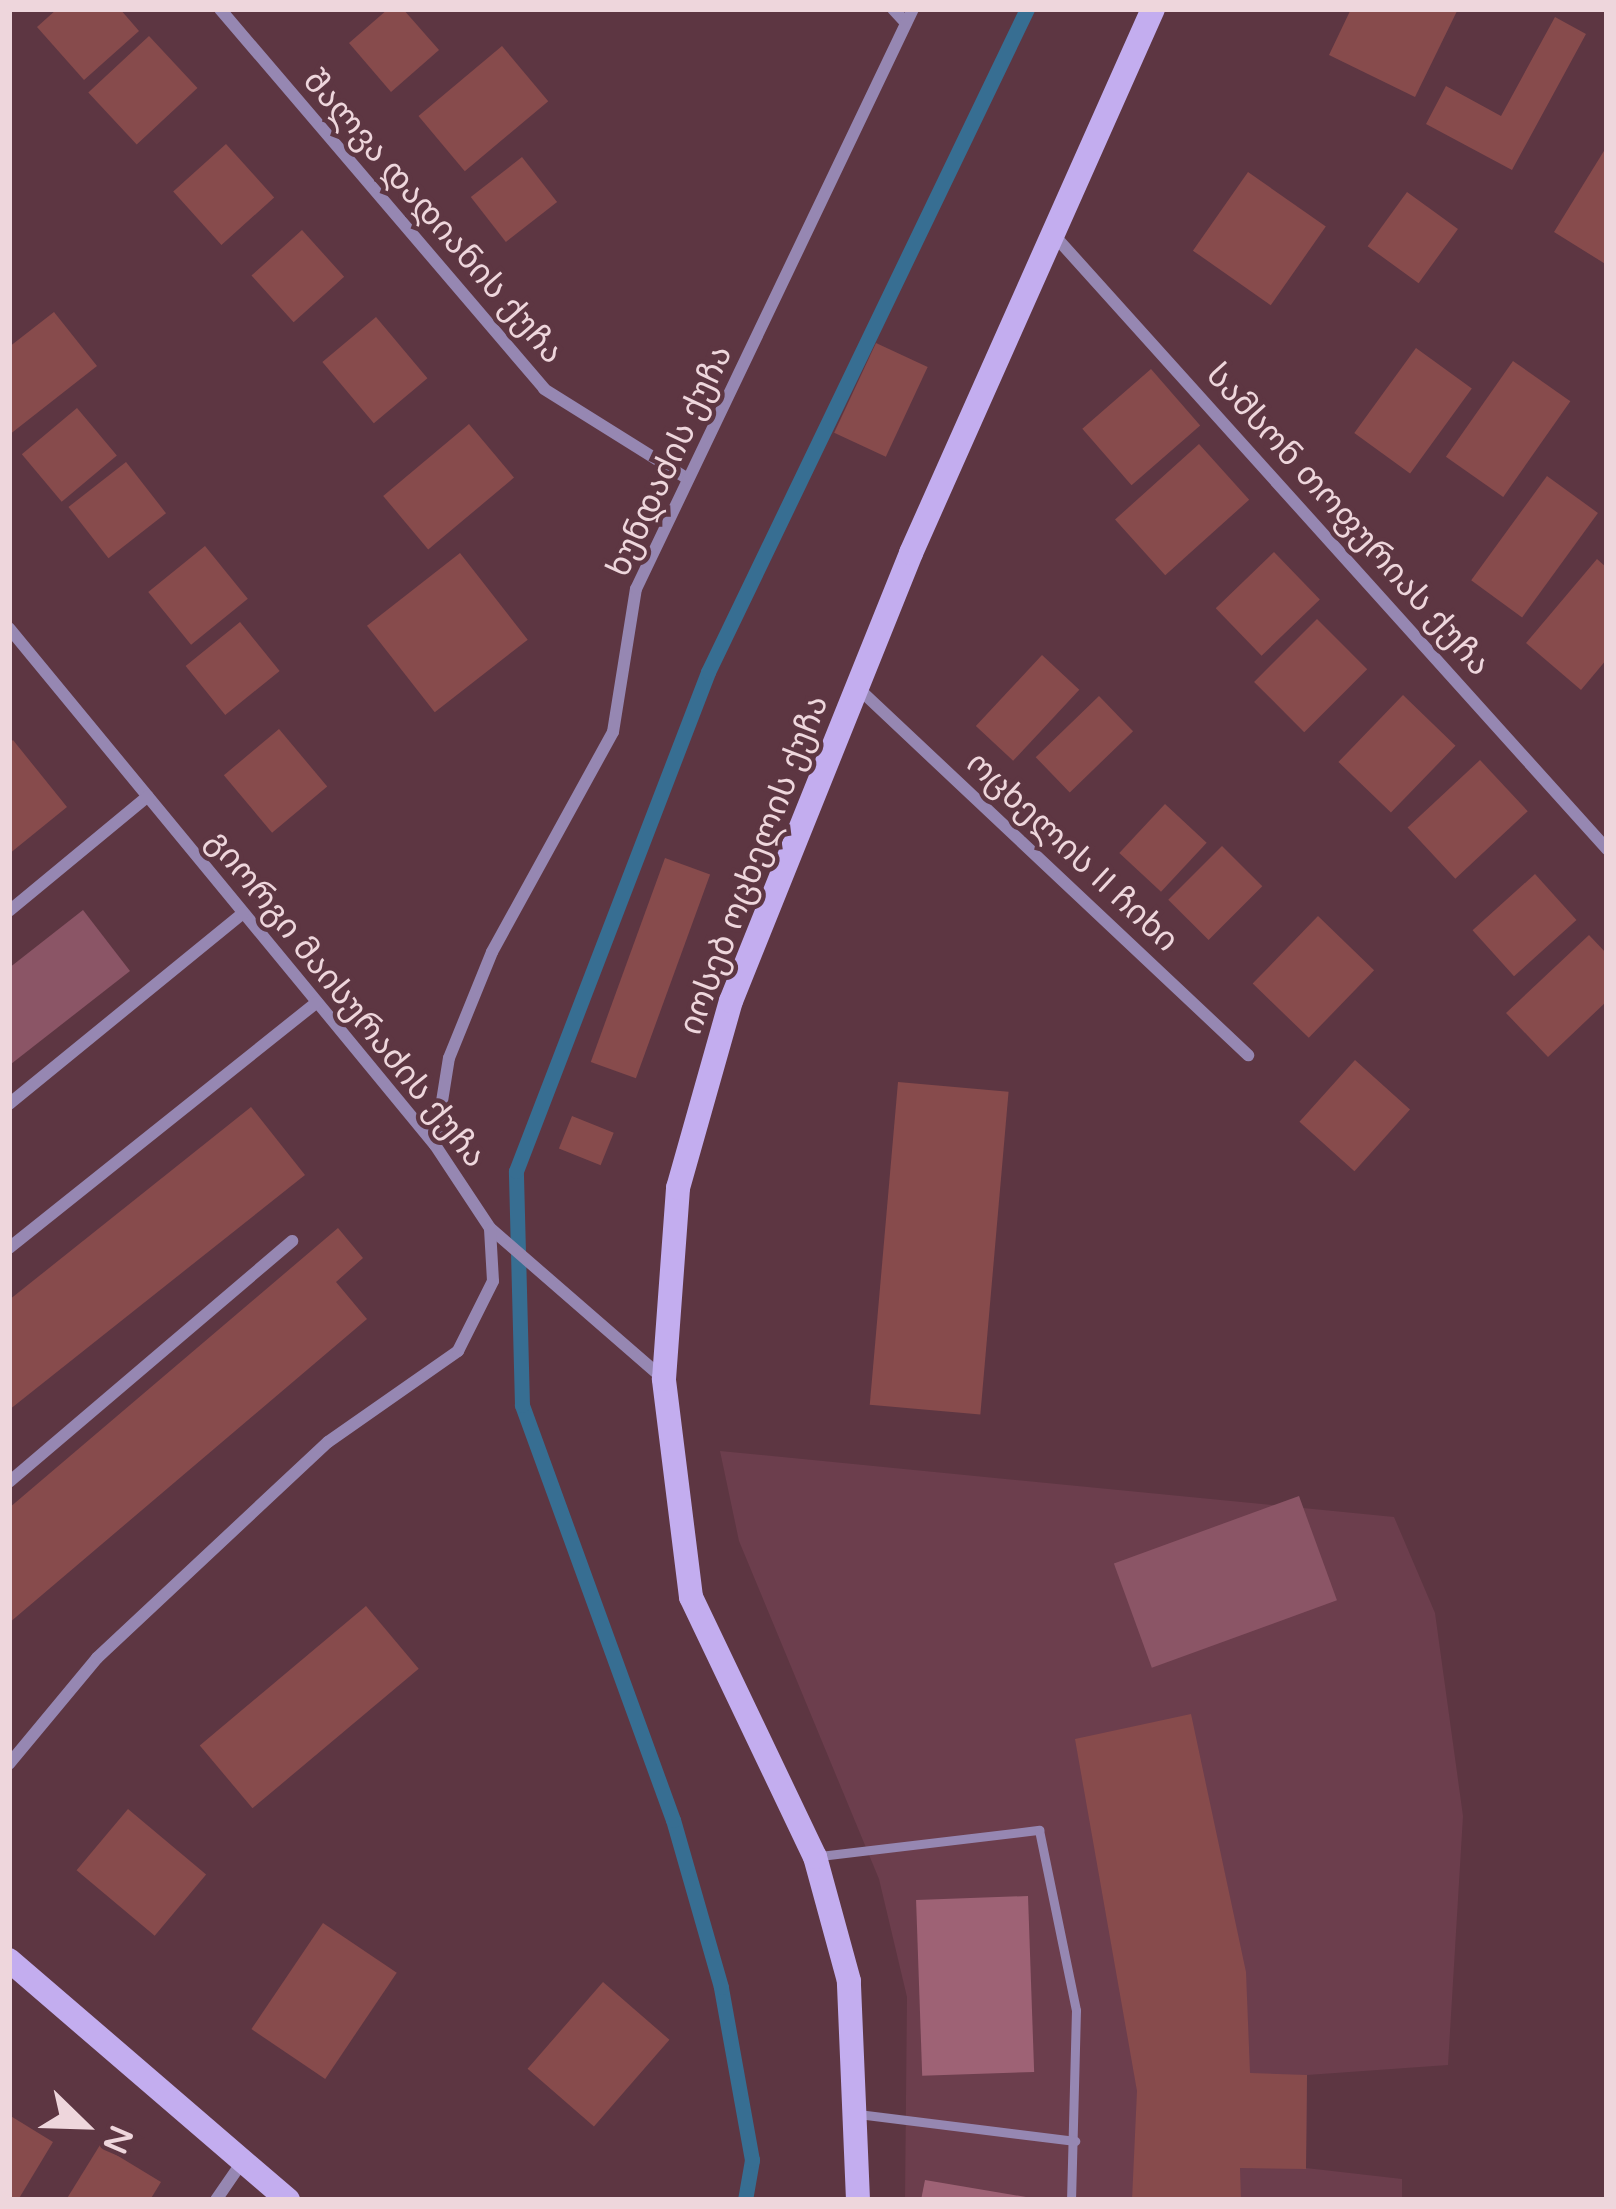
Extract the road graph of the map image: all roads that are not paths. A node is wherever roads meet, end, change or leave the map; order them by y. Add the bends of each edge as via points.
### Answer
1 (220, 9) edge
2 (893, 9) edge
3 (914, 9) edge
4 (1153, 9) edge
5 (906, 23) junction
6 (1048, 228) junction
7 (685, 477) junction
8 (9, 628) edge
9 (858, 688) junction
10 (148, 796) junction
11 (1607, 848) edge
12 (9, 911) edge
13 (243, 913) junction
14 (316, 1002) junction
15 (1248, 1055) dead end
16 (9, 1104) edge
17 (435, 1145) junction
18 (490, 1228) junction
19 (292, 1241) dead end
20 (9, 1248) edge
21 (664, 1379) junction
22 (9, 1482) edge
23 (9, 1765) edge
24 (814, 1857) junction
25 (9, 1960) edge
26 (858, 2114) junction
27 (1075, 2141) junction
28 (242, 2162) junction
29 (216, 2200) edge
30 (288, 2200) edge
31 (858, 2200) edge
32 (1071, 2200) edge

1 - 7 street, შალვა დადიანის ქუჩა via 544,389
2 - 5 street
3 - 5 street, ხუნდაძის ქუჩა
4 - 6 street, იოსებ ოცხელის ქუჩა
5 - 7 street, ხუნდაძის ქუჩა
6 - 9 street, იოსებ ოცხელის ქუჩა
6 - 11 street, სამსონ თოფურიას ქუჩა
7 - 17 street, ხუნდაძის ქუჩა via 636,589 613,732 492,952 449,1058
8 - 10 street, გიორგი მაისურაძის ქუჩა
9 - 15 street, ოცხელის II ჩიხი
9 - 21 street, იოსებ ოცხელის ქუჩა via 730,1001 683,1168
10 - 12 street
10 - 13 street, გიორგი მაისურაძის ქუჩა
13 - 14 street, გიორგი მაისურაძის ქუჩა
13 - 16 street
14 - 17 street, გიორგი მაისურაძის ქუჩა
14 - 20 street
17 - 18 street, გიორგი მაისურაძის ქუჩა
18 - 21 street, გიორგი მაისურაძის ქუჩა via 600,1332
18 - 23 street via 493,1280 458,1351 328,1442 97,1658
19 - 22 street
21 - 24 street, იოსებ ოცხელის ქუჩა via 691,1597
24 - 26 street, იოსებ ოცხელის ქუჩა via 849,1981
24 - 27 lane via 1039,1830 1076,2010
25 - 28 street
26 - 27 lane
26 - 31 street, იოსებ ოცხელის ქუჩა
27 - 32 lane
28 - 29 street
28 - 30 street

